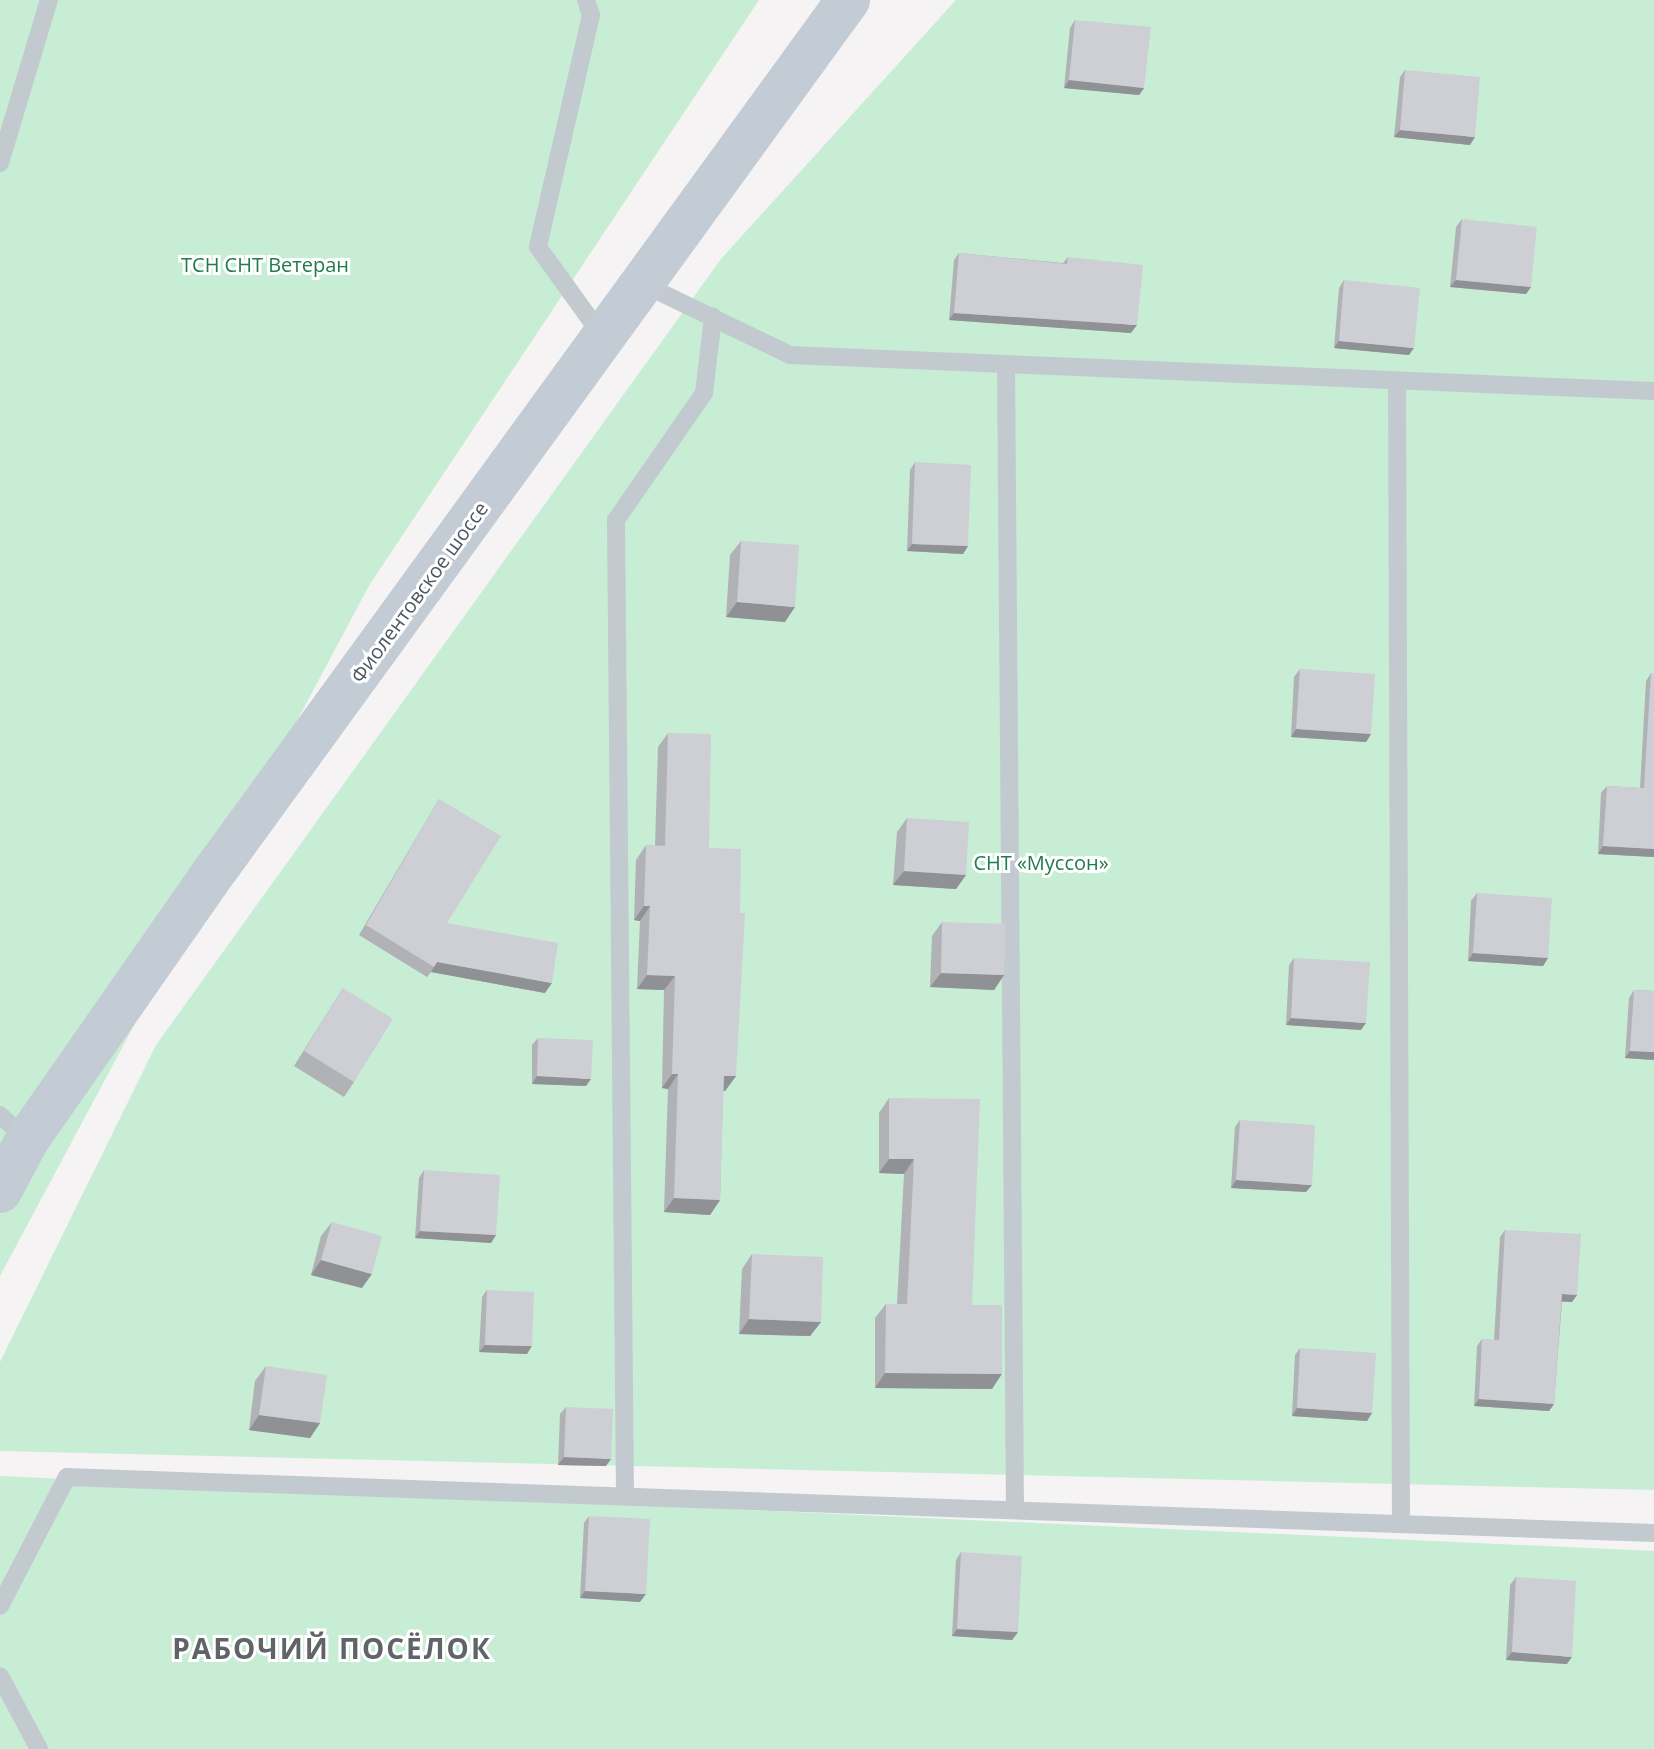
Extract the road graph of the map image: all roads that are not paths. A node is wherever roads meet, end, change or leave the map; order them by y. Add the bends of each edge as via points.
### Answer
1 (49, 0) edge
2 (586, 0) edge
3 (848, 0) edge
4 (0, 163) edge
5 (643, 284) junction
6 (713, 317) junction
7 (603, 338) junction
8 (1006, 364) junction
9 (1397, 380) junction
10 (1654, 391) edge
11 (13, 1128) edge
12 (0, 1191) edge
13 (625, 1496) junction
14 (1015, 1509) junction
15 (1401, 1523) junction
16 (1654, 1533) edge
17 (0, 1606) edge
18 (0, 1676) edge
19 (39, 1749) edge

1 - 4 lane
2 - 7 lane via 591,15 538,247
3 - 5 main road, Фиолентовское шоссе
5 - 6 lane
5 - 7 main road, Фиолентовское шоссе
6 - 8 lane via 790,355
6 - 13 lane via 704,393 616,520
7 - 11 main road, Фиолентовское шоссе via 217,868
8 - 9 lane
8 - 14 lane
9 - 10 lane
9 - 15 lane
11 - 12 main road, Фиолентовское шоссе
13 - 14 lane
13 - 17 lane via 67,1477
14 - 15 lane
15 - 16 lane
18 - 19 lane

